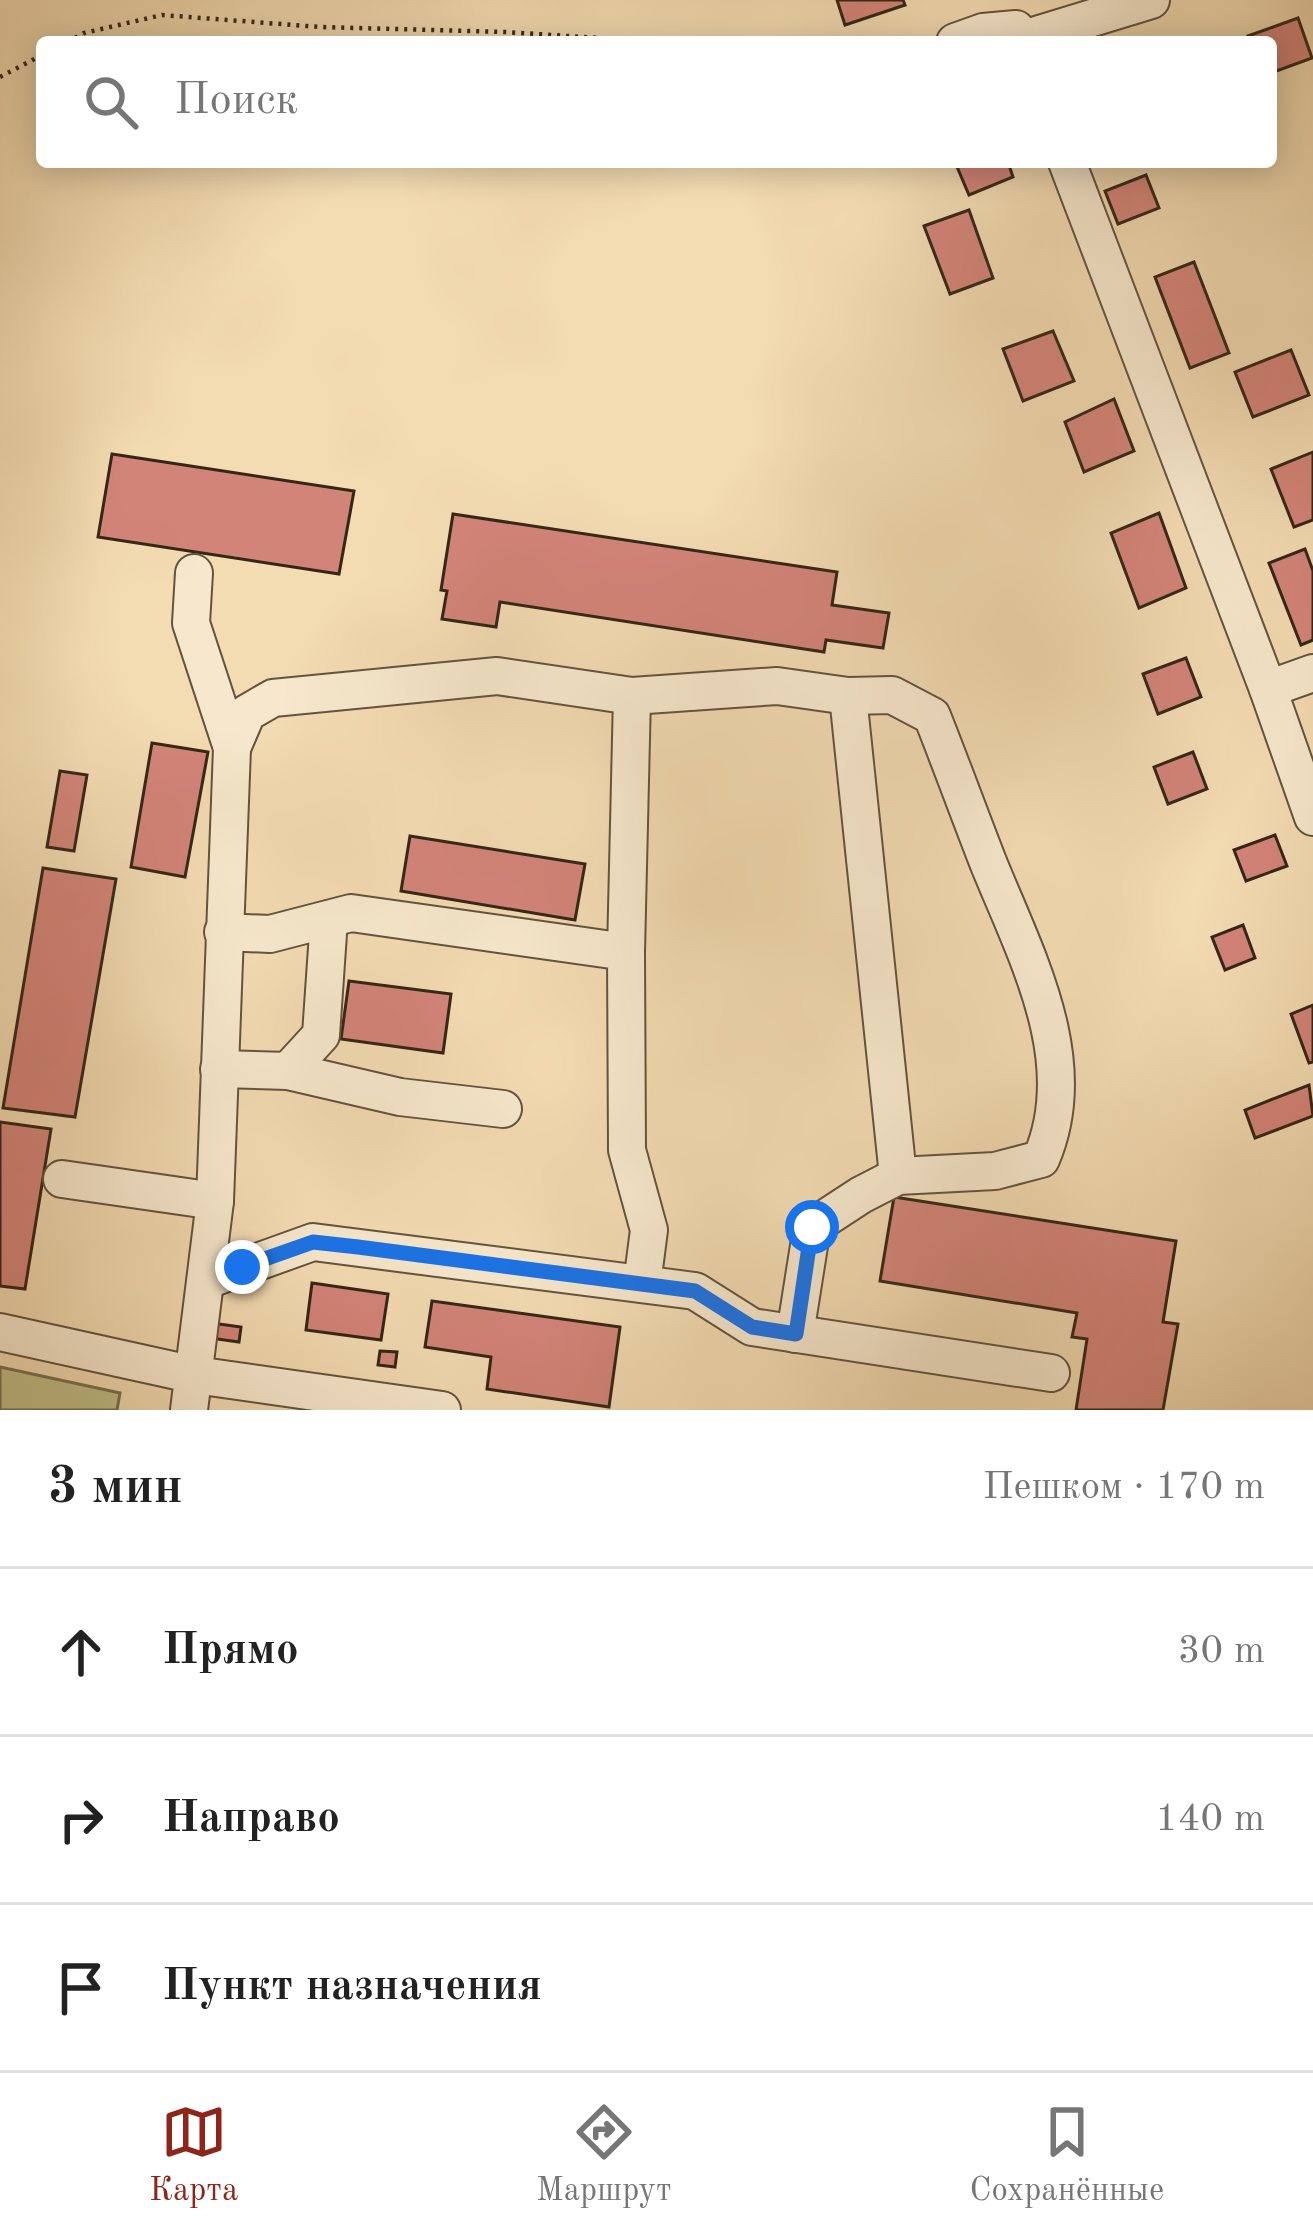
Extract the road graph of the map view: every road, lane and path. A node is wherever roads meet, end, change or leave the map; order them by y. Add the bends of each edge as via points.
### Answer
1 (1151, 0) edge
2 (1015, 28) edge
3 (78, 36) edge
4 (568, 36) edge
5 (972, 36) edge
6 (36, 58) edge
7 (0, 77) edge
8 (1069, 168) edge
9 (194, 573) dead end
10 (1313, 673) edge
11 (1268, 689) junction
12 (632, 696) junction
13 (848, 696) junction
14 (232, 748) junction
15 (1313, 817) edge
16 (329, 919) junction
17 (224, 932) junction
18 (626, 952) junction
19 (219, 1069) junction
20 (288, 1071) junction
21 (503, 1108) dead end
22 (898, 1176) junction
23 (62, 1179) dead end
24 (214, 1201) junction
25 (206, 1280) junction
26 (642, 1284) junction
27 (0, 1332) edge
28 (796, 1334) junction
29 (1052, 1373) dead end
30 (192, 1392) edge
31 (442, 1410) edge

1 - 2 street
2 - 5 street
3 - 4 path via 162,16
6 - 7 path
8 - 11 street
9 - 14 street via 191,623
10 - 11 street
11 - 15 street
12 - 13 street via 777,686
12 - 14 street via 497,676 273,698 248,712
12 - 18 street
13 - 22 street
13 - 22 street via 892,695 932,716 1042,989 1057,1082 1053,1132 1041,1160
14 - 17 street
16 - 17 street via 270,934
16 - 18 street via 351,913
16 - 20 street via 321,1035
17 - 19 street
18 - 26 street via 627,1150 649,1230
19 - 20 street
19 - 24 street
20 - 21 street via 400,1097
22 - 28 street via 812,1227
23 - 24 street
24 - 25 street
25 - 26 street via 313,1242
25 - 30 street
26 - 28 street via 695,1291 752,1327
27 - 30 street
28 - 29 street
30 - 31 street

